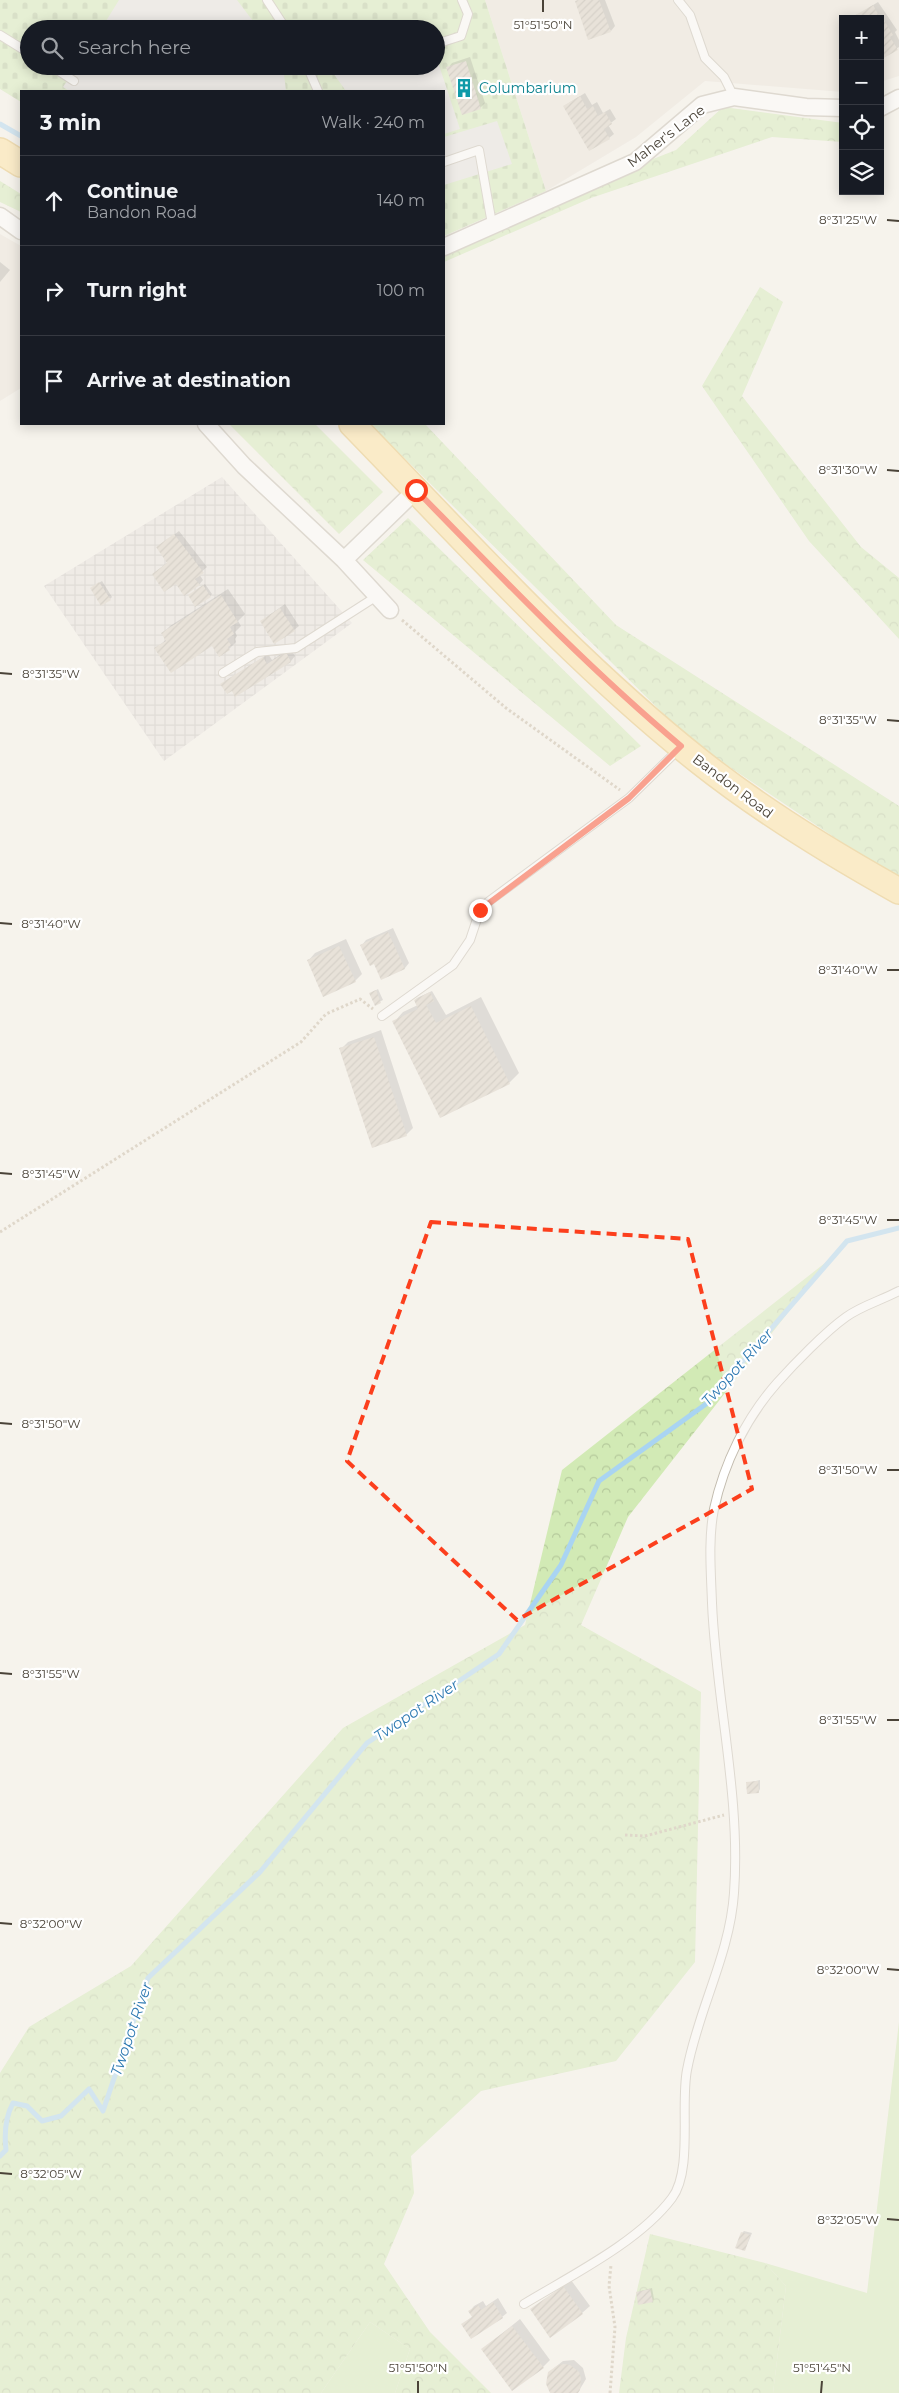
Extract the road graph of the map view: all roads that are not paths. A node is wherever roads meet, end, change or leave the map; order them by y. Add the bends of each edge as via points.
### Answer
1 (267, 0) edge
2 (462, 0) edge
3 (678, 0) edge
4 (280, 20) edge
5 (0, 35) edge
6 (445, 41) edge
7 (20, 47) edge
8 (65, 75) edge
9 (311, 75) edge
10 (74, 81) dead end
11 (318, 90) edge
12 (734, 97) junction
13 (899, 98) edge
14 (884, 106) edge
15 (839, 108) edge
16 (0, 151) edge
17 (445, 162) edge
18 (20, 163) edge
19 (0, 216) edge
20 (492, 224) junction
21 (20, 230) edge
22 (445, 247) edge
23 (207, 425) edge
24 (353, 425) edge
25 (416, 490) junction
26 (344, 560) junction
27 (377, 596) junction
28 (390, 610) road end
29 (222, 673) dead end
30 (681, 746) junction
31 (899, 891) edge
32 (382, 1016) road end
33 (899, 1291) edge
34 (524, 2304) dead end

1 - 4 lane
2 - 6 lane via 468,14 461,36
3 - 12 lane via 690,15 705,58 724,77
5 - 7 lane
8 - 10 lane
9 - 11 lane
12 - 15 street, Maher's Lane via 806,107
12 - 20 street, Maher's Lane via 702,106 635,162
13 - 14 street
16 - 18 main road
17 - 20 lane via 479,150
19 - 21 street
20 - 22 street, Maher's Lane
23 - 26 street via 244,466
24 - 25 main road, Bandon Road
25 - 26 street
25 - 30 main road, Bandon Road via 630,703
26 - 27 street
27 - 28 street
27 - 29 lane via 296,648 257,652
30 - 31 main road, Bandon Road via 768,813
30 - 32 lane via 629,798 488,902 480,910 470,940 453,966
33 - 34 lane via 846,1317 790,1368 760,1403 730,1457 714,1510 710,1562 714,1636 734,1812 734,1894 721,1959 687,2069 683,2170 675,2195 656,2217 613,2250

